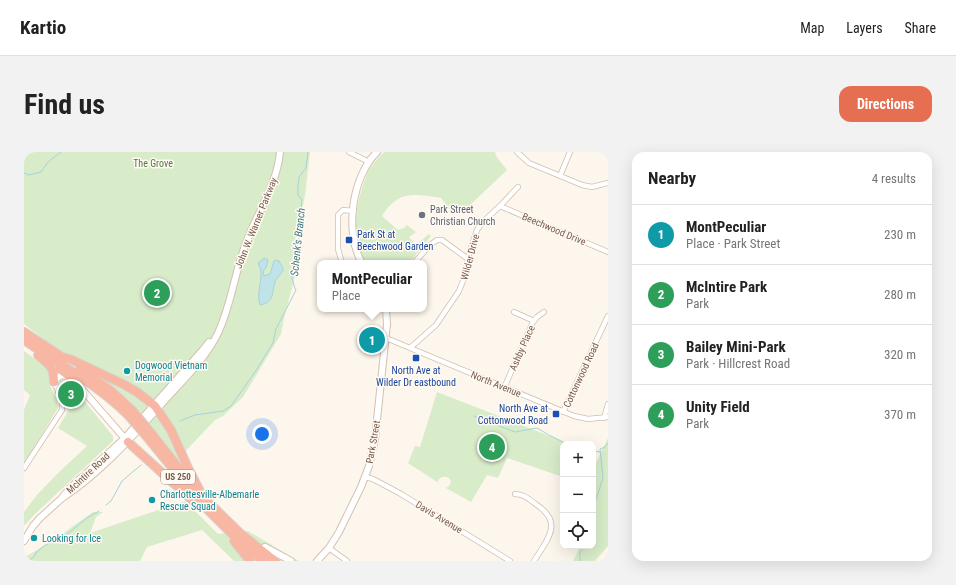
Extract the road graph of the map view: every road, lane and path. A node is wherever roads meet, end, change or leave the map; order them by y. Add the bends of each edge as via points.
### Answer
1 (280, 152) edge
2 (349, 152) edge
3 (377, 152) edge
4 (517, 152) edge
5 (570, 152) edge
6 (369, 162) junction
7 (560, 176) junction
8 (608, 183) edge
9 (518, 186) dead end
10 (500, 206) junction
11 (354, 211) junction
12 (608, 252) edge
13 (468, 259) junction
14 (341, 260) edge
15 (360, 260) edge
16 (417, 260) edge
17 (386, 312) edge
18 (514, 312) dead end
19 (544, 312) dead end
20 (608, 316) edge
21 (534, 320) junction
22 (24, 332) edge
23 (386, 338) junction
24 (24, 340) edge
25 (24, 346) edge
26 (410, 348) junction
27 (38, 355) junction
28 (61, 360) junction
29 (74, 380) junction
30 (54, 382) junction
31 (504, 388) junction
32 (608, 404) edge
33 (156, 408) junction
34 (563, 412) junction
35 (130, 413) junction
36 (606, 417) edge
37 (149, 435) junction
38 (126, 441) junction
39 (24, 468) edge
40 (365, 477) junction
41 (515, 494) dead end
42 (203, 497) junction
43 (212, 515) junction
44 (220, 523) junction
45 (241, 534) junction
46 (24, 541) edge
47 (265, 547) joint
48 (329, 548) junction
49 (250, 561) edge
50 (263, 561) edge
51 (275, 561) edge
52 (292, 561) edge
53 (317, 561) edge
54 (347, 561) edge
55 (510, 561) edge
56 (534, 561) edge

1 - 33 main road, John W. Warner Parkway via 273,181 251,230 218,333 205,355
2 - 6 street
3 - 6 main road
4 - 7 street via 529,163
5 - 7 street
6 - 11 main road via 361,176
7 - 8 street via 588,186
9 - 10 street, Wilder Drive
10 - 12 street, Beechwood Drive
10 - 13 street, Wilder Drive via 477,230
11 - 14 street via 343,210 338,215 338,250
11 - 15 main road via 352,234
13 - 16 street via 442,240 437,240
13 - 26 street, Wilder Drive via 459,291 436,325
17 - 23 main road, Park Street
18 - 21 street
19 - 21 street, Ashby Place
20 - 34 street, Cottonwood Road
21 - 31 street, Ashby Place
22 - 28 highway, US 250
23 - 26 street, North Avenue
23 - 40 main road, Park Street via 375,439
24 - 28 highway, US 250
25 - 27 highway
26 - 31 street, North Avenue
27 - 29 highway
27 - 30 highway via 54,372
28 - 33 highway via 70,359 123,384
28 - 35 highway, US 250
28 - 35 highway, US 250 via 110,390
29 - 30 main road via 61,375
29 - 38 main road
30 - 39 street via 62,400 62,410
31 - 34 street, North Avenue
32 - 36 street
33 - 38 main road, John W. Warner Parkway
33 - 42 highway via 171,430
34 - 36 street, North Avenue via 581,418
35 - 37 highway, US 250, bridge
37 - 42 highway, US 250
37 - 43 highway, US 250 via 190,492
38 - 43 highway
38 - 46 main road, McIntire Road via 103,467 36,522
40 - 48 main road, Park Street
40 - 55 street, Davis Avenue via 401,494
41 - 56 street via 523,495 544,509 551,519 550,534
42 - 45 highway, US 250
43 - 44 highway, US 250
44 - 49 highway
44 - 50 highway, US 250
45 - 47 highway
45 - 51 highway, US 250
47 - 52 main road
48 - 53 main road, Park Street
48 - 54 street

